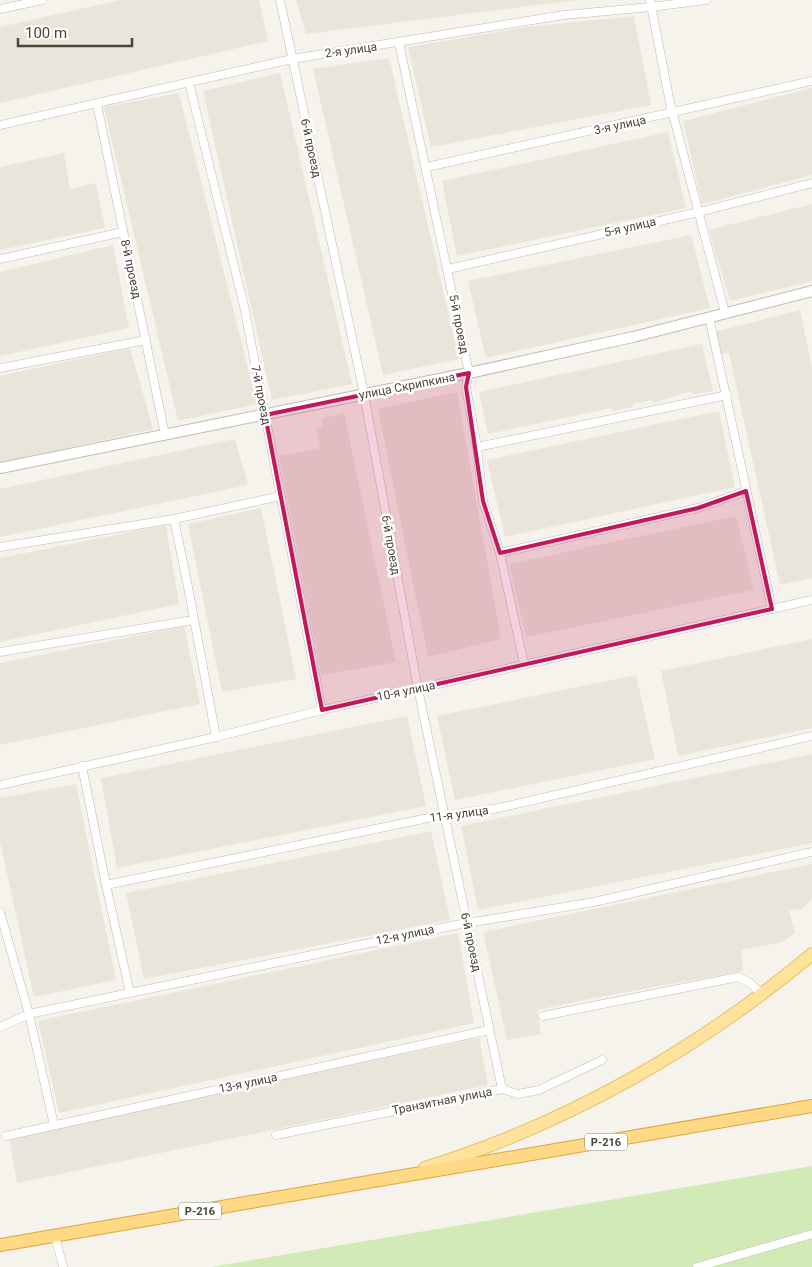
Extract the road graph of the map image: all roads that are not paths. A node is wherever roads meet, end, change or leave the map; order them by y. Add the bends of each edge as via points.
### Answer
1 (42, 0) edge
2 (280, 0) edge
3 (706, 0) edge
4 (650, 4) edge
5 (0, 9) edge
6 (399, 43) junction
7 (292, 59) junction
8 (812, 81) edge
9 (189, 83) junction
10 (97, 104) junction
11 (673, 114) junction
12 (0, 125) edge
13 (427, 167) junction
14 (812, 183) edge
15 (700, 212) junction
16 (123, 232) junction
17 (0, 259) edge
18 (448, 269) junction
19 (812, 291) edge
20 (725, 313) junction
21 (709, 317) junction
22 (146, 340) junction
23 (0, 368) edge
24 (469, 373) junction
25 (364, 394) junction
26 (727, 395) junction
27 (265, 415) junction
28 (165, 435) junction
29 (477, 446) junction
30 (0, 468) edge
31 (746, 491) junction
32 (281, 496) junction
33 (174, 519) junction
34 (0, 547) edge
35 (500, 553) junction
36 (812, 600) edge
37 (772, 609) junction
38 (193, 620) junction
39 (0, 652) edge
40 (524, 664) junction
41 (418, 689) junction
42 (322, 710) junction
43 (812, 736) edge
44 (216, 737) junction
45 (82, 766) junction
46 (0, 784) edge
47 (445, 816) junction
48 (812, 852) edge
49 (106, 885) junction
50 (0, 912) edge
51 (468, 923) junction
52 (812, 954) edge
53 (130, 993) junction
54 (762, 994) junction
55 (29, 1014) junction
56 (543, 1016) dead end
57 (0, 1026) edge
58 (489, 1030) junction
59 (602, 1060) dead end
60 (502, 1089) junction
61 (812, 1106) edge
62 (54, 1125) junction
63 (276, 1135) dead end
64 (6, 1136) dead end
65 (399, 1176) junction
66 (812, 1234) edge
67 (55, 1236) junction
68 (0, 1245) edge
69 (63, 1267) edge
70 (697, 1267) edge

1 - 5 street
2 - 7 street, 6-й проезд
3 - 4 street, 2-я улица
4 - 6 street, 2-я улица
4 - 11 street
6 - 7 street, 2-я улица
6 - 13 street, 5-й проезд
7 - 9 street, 2-я улица
7 - 25 street, 6-й проезд
8 - 11 street, 3-я улица
9 - 10 street, 2-я улица
9 - 27 street, 7-й проезд via 244,306
10 - 12 street, 2-я улица
10 - 16 street, 8-й проезд
11 - 13 street, 3-я улица
11 - 15 street
13 - 18 street, 5-й проезд
14 - 15 street, 5-я улица
15 - 18 street, 5-я улица
15 - 20 street
16 - 17 street
16 - 22 street, 8-й проезд
18 - 24 street, 5-й проезд
19 - 20 street, улица Скрипкина
20 - 21 street, улица Скрипкина
21 - 24 street, улица Скрипкина
21 - 26 street
22 - 23 street
22 - 28 street, 8-й проезд
24 - 25 street, улица Скрипкина
24 - 29 street, 5-й проезд via 466,387
25 - 27 street, улица Скрипкина
25 - 41 street, 6-й проезд
26 - 29 street
26 - 31 street
27 - 28 street, улица Скрипкина
27 - 32 street, 7-й проезд
28 - 30 street, улица Скрипкина
29 - 35 street, 5-й проезд via 483,501
31 - 35 street via 698,508
31 - 37 street
32 - 33 street
32 - 42 street, 7-й проезд
33 - 34 street
33 - 38 street
35 - 40 street, 5-й проезд
36 - 37 street, 10-я улица
37 - 40 street, 10-я улица
38 - 39 street
38 - 44 street
40 - 41 street, 10-я улица
41 - 42 street, 10-я улица
41 - 47 street, 6-й проезд
42 - 44 street, 10-я улица
43 - 47 street, 11-я улица via 499,808
44 - 45 street, 10-я улица
45 - 46 street, 10-я улица
45 - 49 street
47 - 49 street, 11-я улица
47 - 51 street, 6-й проезд
48 - 51 street, 12-я улица via 594,902
49 - 53 street
50 - 55 street
51 - 53 street, 12-я улица
51 - 58 street, 6-й проезд
52 - 54 main road
53 - 55 street, 12-я улица
54 - 56 street via 738,977
54 - 65 main road via 659,1063 607,1091 476,1152
55 - 57 street, 12-я улица
55 - 62 street
58 - 60 street, 6-й проезд
58 - 62 street, 13-я улица
59 - 60 street, Транзитная улица via 539,1090 518,1094
60 - 63 street, Транзитная улица
61 - 65 highway, Р-216
62 - 64 street, 13-я улица
65 - 67 highway, Р-216
66 - 70 street
67 - 68 highway, Р-216
67 - 69 street

